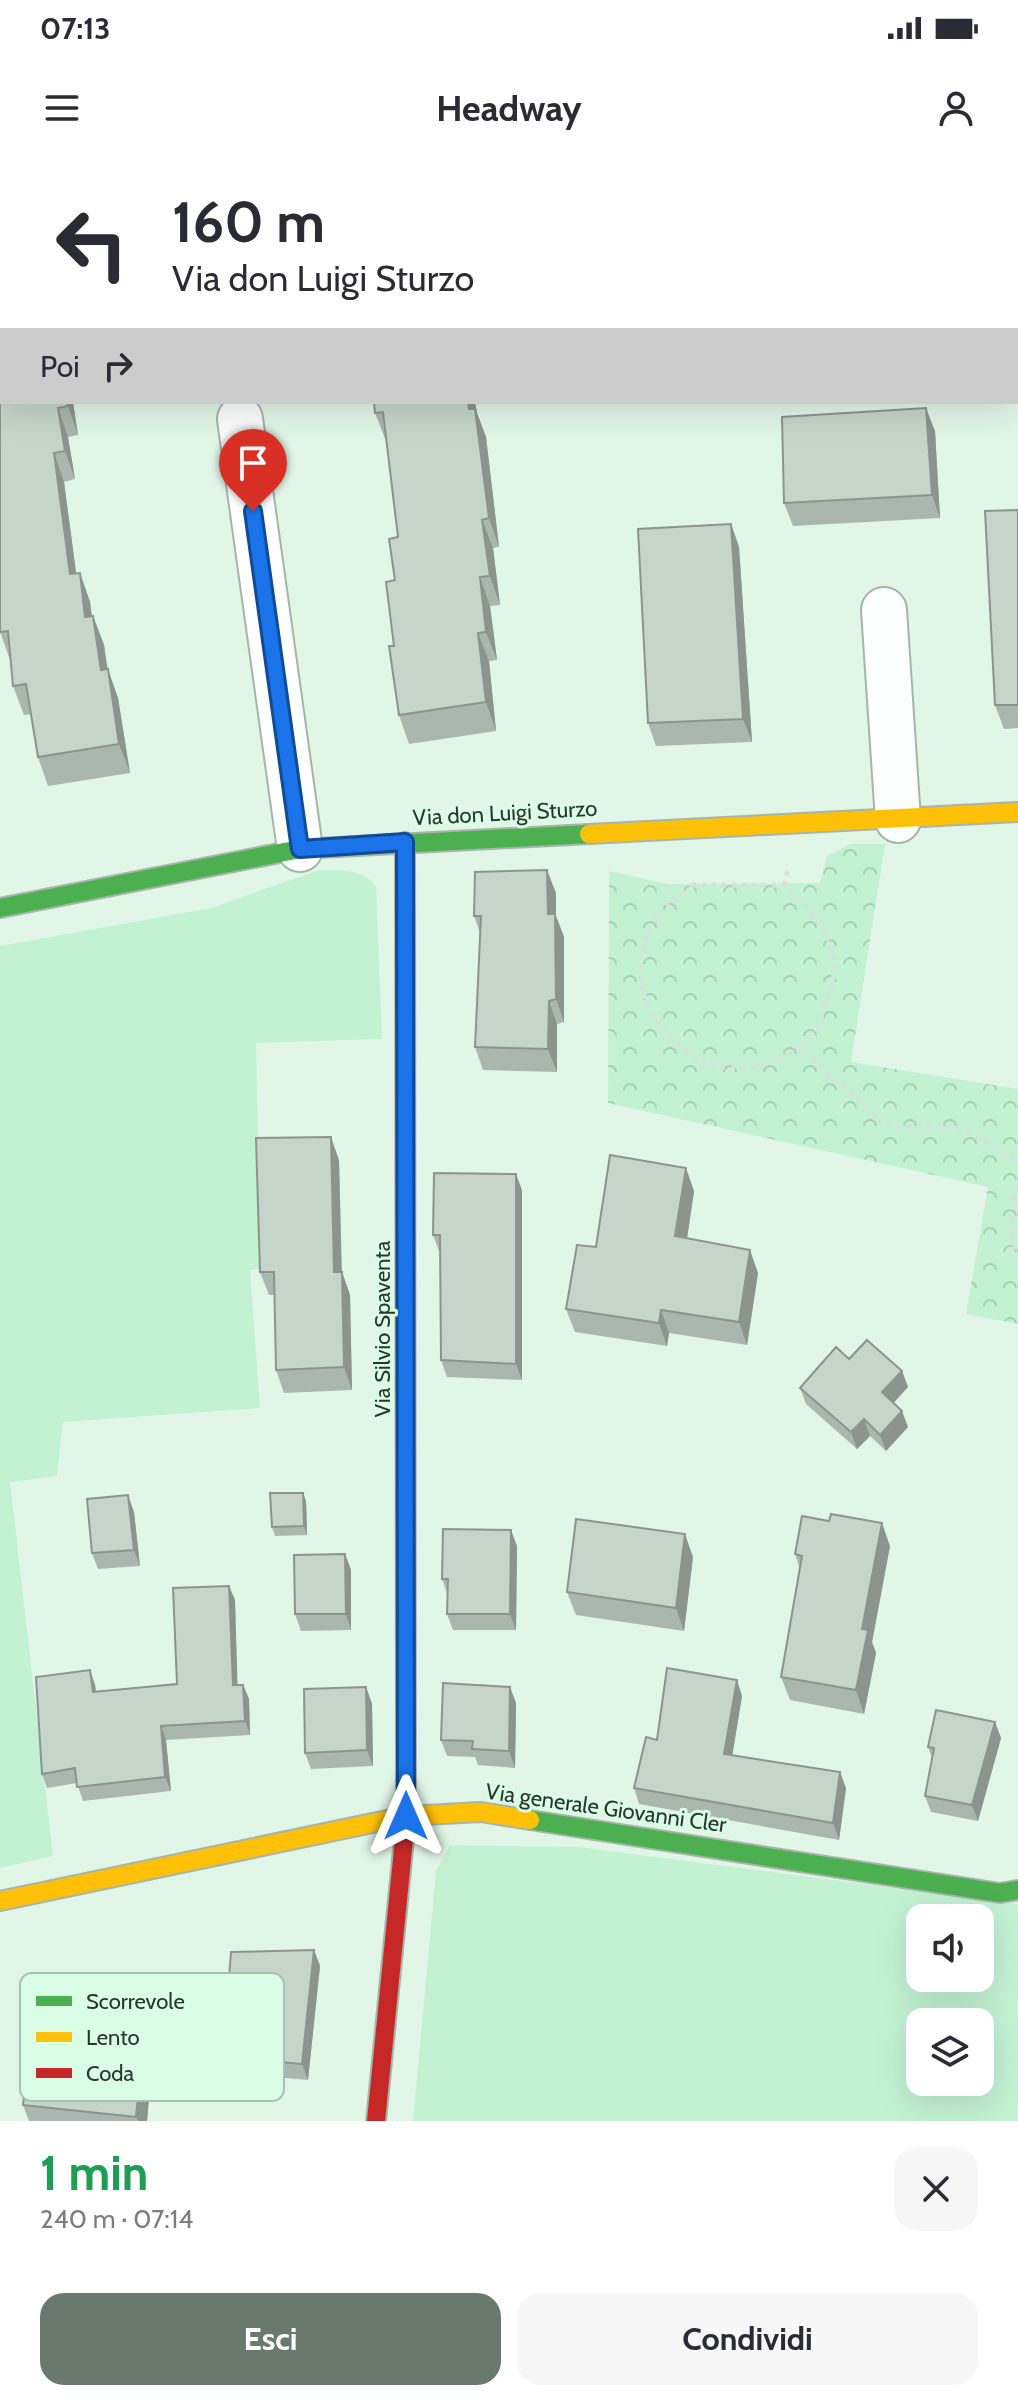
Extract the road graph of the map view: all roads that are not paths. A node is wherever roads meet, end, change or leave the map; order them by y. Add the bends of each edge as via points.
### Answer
1 (240, 419) dead end
2 (884, 610) dead end
3 (1018, 812) edge
4 (898, 820) junction
5 (405, 842) junction
6 (300, 849) junction
7 (0, 908) edge
8 (406, 1816) junction
9 (1009, 1891) edge
10 (0, 1901) edge
11 (376, 2121) edge

1 - 6 street
2 - 4 street
3 - 4 street, Via don Luigi Sturzo
4 - 5 street, Via don Luigi Sturzo
5 - 6 street, Via don Luigi Sturzo
5 - 8 street, Via Silvio Spaventa
6 - 7 street, Via don Luigi Sturzo
8 - 9 street, Via generale Giovanni Cler via 481,1812
8 - 10 street, Via generale Giovanni Cler
8 - 11 street, Via Silvio Spaventa

